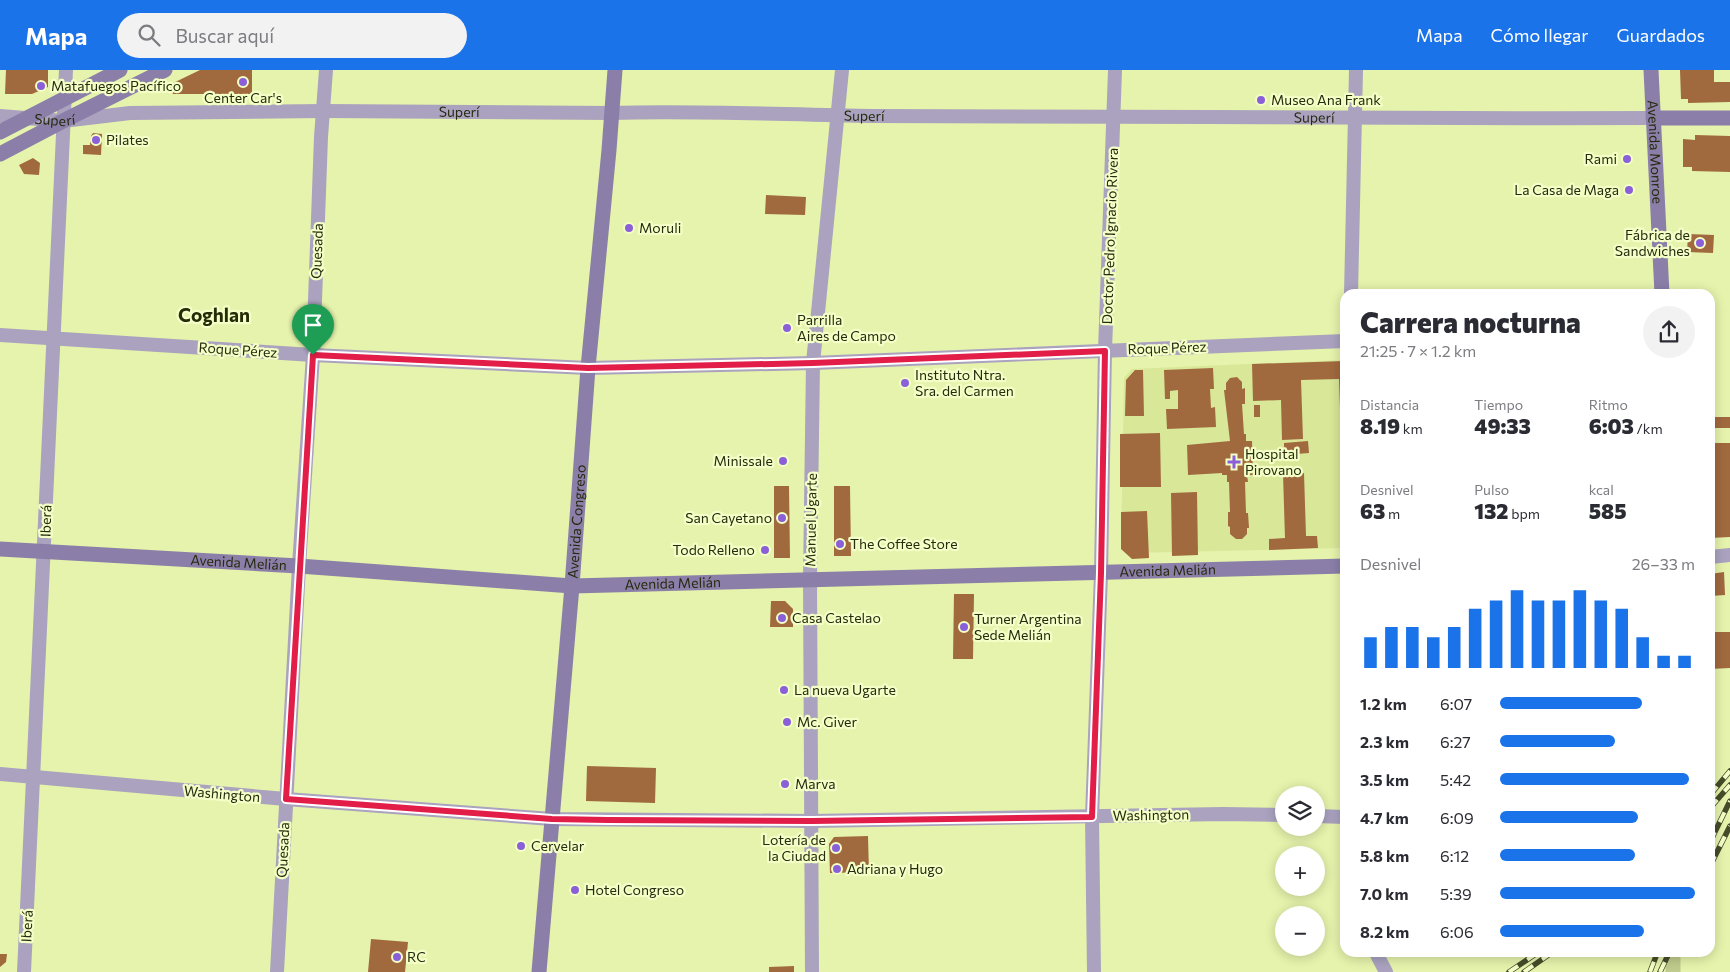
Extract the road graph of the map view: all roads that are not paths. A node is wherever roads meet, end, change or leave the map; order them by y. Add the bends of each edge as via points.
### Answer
1 (66, 70) edge
2 (120, 70) edge
3 (164, 70) edge
4 (326, 70) edge
5 (615, 70) edge
6 (842, 70) edge
7 (1116, 70) edge
8 (1356, 70) edge
9 (1652, 70) edge
10 (64, 99) junction
11 (324, 111) junction
12 (611, 113) junction
13 (837, 115) junction
14 (0, 116) edge
15 (1115, 116) junction
16 (29, 118) junction
17 (1653, 118) junction
18 (1730, 118) edge
19 (1356, 119) junction
20 (63, 120) junction
21 (0, 132) edge
22 (0, 154) edge
23 (1351, 289) edge
24 (1662, 289) edge
25 (0, 335) edge
26 (52, 339) junction
27 (1340, 341) edge
28 (1105, 351) junction
29 (313, 355) junction
30 (813, 363) junction
31 (588, 368) junction
32 (0, 549) edge
33 (44, 552) junction
34 (1730, 555) edge
35 (1715, 556) edge
36 (299, 566) junction
37 (1340, 566) edge
38 (1101, 573) junction
39 (810, 580) junction
40 (572, 586) junction
41 (0, 774) edge
42 (34, 777) junction
43 (286, 799) junction
44 (1275, 815) edge
45 (1325, 816) edge
46 (1092, 817) junction
47 (1340, 817) edge
48 (552, 819) junction
49 (812, 821) junction
50 (1378, 957) edge
51 (24, 972) edge
52 (277, 972) edge
53 (539, 972) edge
54 (812, 972) edge
55 (1094, 972) edge
56 (1386, 972) edge

1 - 10 street, Iberá
2 - 10 main road
3 - 20 main road
4 - 11 street, Quesada
5 - 12 main road, Avenida Congreso
6 - 13 street, Manuel Ugarte
7 - 15 street, Doctor Pedro Ignacio Rivera
8 - 19 street
9 - 17 main road, Avenida Monroe
10 - 16 main road
10 - 20 street, Iberá
11 - 12 street, Superí
11 - 20 street, Superí via 130,113
11 - 29 street, Quesada
12 - 13 street, Superí
12 - 31 main road, Avenida Congreso
13 - 15 street, Superí
13 - 30 street, Manuel Ugarte
14 - 16 street, Superí
15 - 19 street, Superí
15 - 28 street, Doctor Pedro Ignacio Rivera
16 - 20 street, Superí
16 - 21 main road
17 - 18 main road, Superí
17 - 19 street, Superí
17 - 24 main road, Avenida Monroe
19 - 23 street
20 - 22 main road
20 - 26 street, Iberá
25 - 26 street, Roque Pérez
26 - 29 street, Roque Pérez
26 - 33 street, Iberá
27 - 28 street, Roque Pérez
28 - 30 street, Roque Pérez
28 - 38 street, Doctor Pedro Ignacio Rivera
29 - 31 street, Roque Pérez
29 - 36 street, Quesada
30 - 31 street, Roque Pérez
30 - 39 street, Manuel Ugarte
31 - 40 main road, Avenida Congreso
32 - 33 main road, Avenida Melián
33 - 36 main road, Avenida Melián
33 - 42 street, Iberá
34 - 35 street
36 - 40 main road, Avenida Melián
36 - 43 street, Quesada
37 - 38 main road, Avenida Melián
38 - 39 main road, Avenida Melián
38 - 46 street, Doctor Pedro Ignacio Rivera
39 - 40 main road, Avenida Melián
39 - 49 street, Manuel Ugarte
40 - 48 main road, Avenida Congreso
41 - 42 street, Washington
42 - 43 street, Washington
42 - 51 street, Iberá
43 - 48 street, Washington
43 - 52 street, Quesada
44 - 46 street, Washington
45 - 47 street
46 - 49 street, Washington
46 - 55 street, Doctor Pedro Ignacio Rivera
48 - 49 street, Washington
48 - 53 main road, Avenida Congreso
49 - 54 street, Manuel Ugarte
50 - 56 street

